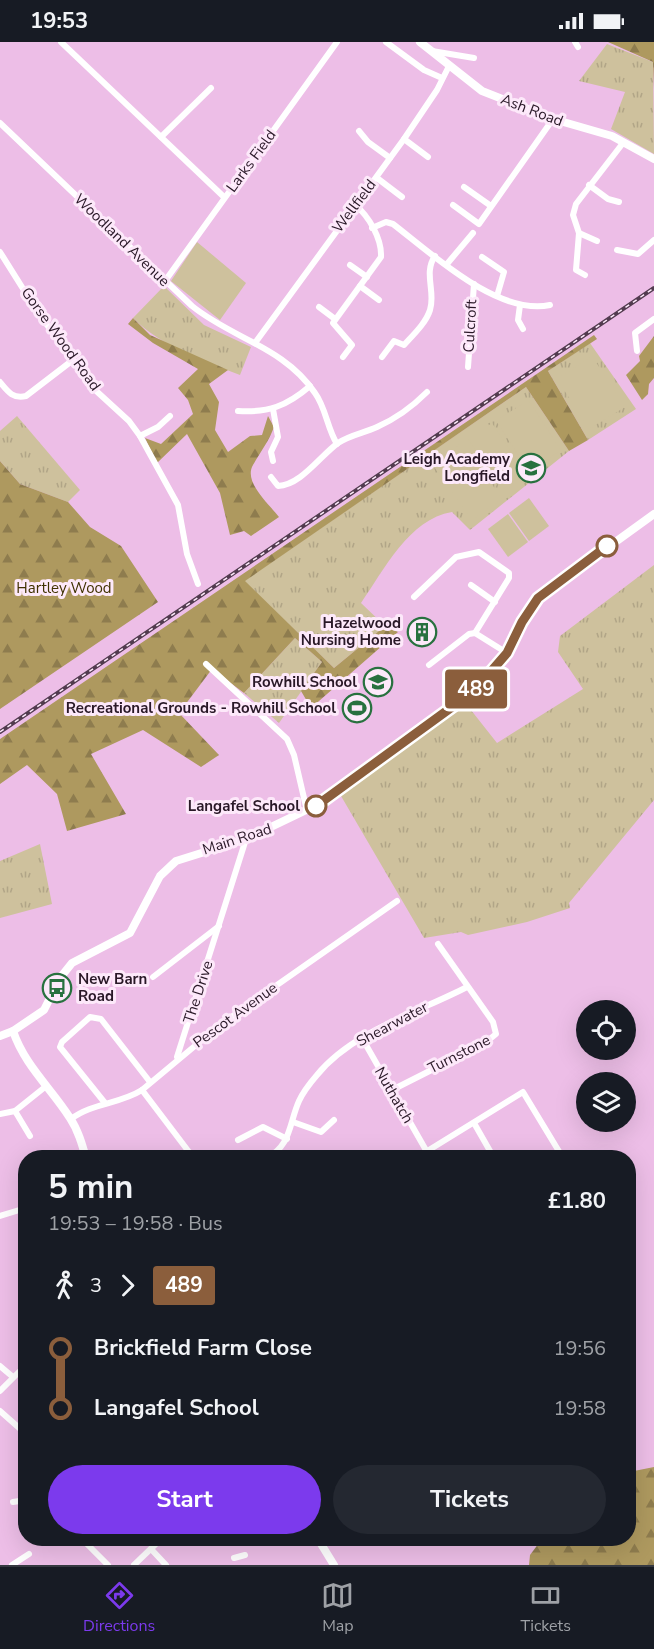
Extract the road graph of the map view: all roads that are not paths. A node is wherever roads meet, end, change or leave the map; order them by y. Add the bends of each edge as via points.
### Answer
1 (61, 42) edge
2 (337, 42) edge
3 (386, 42) edge
4 (420, 42) edge
5 (431, 51) junction
6 (474, 58) dead end
7 (449, 66) junction
8 (442, 78) junction
9 (211, 88) dead end
10 (553, 119) junction
11 (0, 123) edge
12 (359, 131) dead end
13 (161, 137) junction
14 (404, 139) junction
15 (623, 142) junction
16 (428, 157) dead end
17 (390, 158) junction
18 (654, 159) edge
19 (376, 178) junction
20 (589, 185) junction
21 (464, 187) dead end
22 (224, 197) junction
23 (402, 197) dead end
24 (619, 202) dead end
25 (355, 205) junction
26 (453, 205) dead end
27 (491, 206) junction
28 (372, 228) junction
29 (473, 233) dead end
30 (579, 233) junction
31 (654, 240) edge
32 (597, 241) dead end
33 (617, 250) dead end
34 (0, 252) edge
35 (435, 256) junction
36 (482, 257) dead end
37 (447, 264) junction
38 (350, 265) dead end
39 (585, 275) dead end
40 (367, 277) junction
41 (165, 280) junction
42 (474, 284) junction
43 (360, 286) junction
44 (497, 296) junction
45 (379, 300) dead end
46 (520, 305) junction
47 (550, 305) dead end
48 (319, 308) dead end
49 (654, 319) edge
50 (335, 320) junction
51 (523, 329) dead end
52 (255, 343) junction
53 (637, 351) dead end
54 (343, 357) dead end
55 (382, 357) dead end
56 (73, 360) junction
57 (468, 367) dead end
58 (0, 382) edge
59 (310, 387) junction
60 (427, 392) dead end
61 (273, 409) junction
62 (238, 411) dead end
63 (170, 416) dead end
64 (140, 436) junction
65 (337, 444) junction
66 (273, 461) dead end
67 (271, 477) dead end
68 (654, 514) edge
69 (198, 584) dead end
70 (471, 585) dead end
71 (414, 597) dead end
72 (495, 602) junction
73 (475, 633) junction
74 (507, 653) junction
75 (206, 664) dead end
76 (429, 665) dead end
77 (307, 811) junction
78 (246, 839) junction
79 (397, 901) dead end
80 (219, 926) junction
81 (438, 944) dead end
82 (153, 976) dead end
83 (467, 987) junction
84 (13, 1031) junction
85 (0, 1036) edge
86 (362, 1038) junction
87 (177, 1058) junction
88 (150, 1082) junction
89 (45, 1087) junction
90 (142, 1090) junction
91 (390, 1091) junction
92 (105, 1103) junction
93 (15, 1111) junction
94 (0, 1114) edge
95 (71, 1119) junction
96 (334, 1120) dead end
97 (293, 1122) junction
98 (474, 1123) junction
99 (30, 1136) dead end
100 (287, 1139) junction
101 (238, 1140) dead end
102 (83, 1150) edge
103 (187, 1150) edge
104 (280, 1150) edge
105 (426, 1150) edge
106 (430, 1150) edge
107 (489, 1150) edge
108 (559, 1150) edge
109 (18, 1210) edge
110 (0, 1216) edge
111 (0, 1366) edge
112 (18, 1372) edge
113 (13, 1377) junction
114 (0, 1391) edge
115 (0, 1411) edge
116 (18, 1427) edge
117 (18, 1501) edge
118 (13, 1502) dead end
119 (89, 1546) edge
120 (154, 1546) edge
121 (322, 1546) edge
122 (151, 1549) junction
123 (29, 1554) dead end
124 (240, 1556) dead end
125 (12, 1565) edge
126 (108, 1565) edge
127 (134, 1565) edge
128 (166, 1565) edge
129 (242, 1565) edge
130 (334, 1565) edge

1 - 13 street
2 - 22 street, Larks Field
3 - 8 street via 424,70
4 - 5 main road, Ash Road
5 - 6 street
5 - 7 main road, Ash Road
7 - 8 street, Wellfield
7 - 10 main road, Ash Road via 482,91
8 - 14 street, Wellfield
9 - 13 street
10 - 15 main road, Ash Road
10 - 27 street
11 - 41 street, Woodland Avenue
12 - 17 street
13 - 22 street
14 - 16 street
14 - 17 street, Wellfield
15 - 18 main road, Ash Road
15 - 20 street
17 - 19 street, Wellfield
19 - 23 street
19 - 25 street, Wellfield
20 - 24 street
20 - 30 street via 573,215
21 - 27 street
22 - 41 street, Larks Field
25 - 28 street
25 - 52 street, Wellfield
26 - 27 street via 479,224
28 - 35 street via 386,222 393,224
28 - 40 street via 381,257
29 - 37 street
30 - 32 street
30 - 39 street via 576,270
31 - 33 street via 638,254
34 - 56 street, Gorse Wood Road
35 - 37 street
35 - 55 street via 429,264 431,308 427,316 404,345 394,341
36 - 44 street via 504,272
37 - 42 street
38 - 40 street
40 - 43 street
41 - 52 street, Woodland Avenue via 205,316
42 - 44 street
42 - 57 street, Culcroft
43 - 45 street
43 - 50 street
44 - 46 street
46 - 47 street
46 - 51 street via 518,320
48 - 50 street
49 - 53 street via 635,333
50 - 54 street via 333,323 352,345
52 - 59 street, Woodland Avenue via 281,357
56 - 58 street via 26,396 10,394
56 - 64 street, Gorse Wood Road via 93,388 115,405
59 - 61 street via 287,405
59 - 65 street, Woodland Avenue via 324,409
60 - 65 street via 388,421
61 - 62 street
61 - 66 street via 278,437 271,452
63 - 64 street
64 - 69 street, Gorse Wood Road via 178,505 187,554
65 - 67 street via 283,486
68 - 74 main road, Main Road via 538,598
70 - 72 street
71 - 72 street via 456,557 479,552 509,573
72 - 73 street
73 - 74 street
73 - 76 street
74 - 77 main road, Main Road via 489,677 456,706
75 - 77 street via 287,739
77 - 78 main road, Main Road
78 - 80 street, The Drive
78 - 84 main road, Main Road via 186,856 166,869 130,933 72,963 44,1010
79 - 87 street, Pescot Avenue
80 - 82 street, The Drive
80 - 87 street, The Drive
81 - 83 street, Turnstone
83 - 86 street, Shearwater
83 - 91 street, Turnstone via 493,1022 496,1034
84 - 85 main road, Main Road
84 - 89 main road via 20,1051
86 - 91 street, Nuthatch
86 - 97 street, Shearwater via 319,1073 299,1100
87 - 88 street, Pescot Avenue
88 - 90 street, Pescot Avenue
88 - 92 street via 100,1019 90,1017 60,1047
89 - 93 street
89 - 95 main road
90 - 92 street, Pescot Avenue
90 - 103 street
91 - 105 street, Nuthatch
92 - 95 street, Pescot Avenue
93 - 94 street
93 - 99 street
95 - 102 main road
96 - 97 street via 321,1132
97 - 100 street, Shearwater
98 - 106 street
98 - 107 street
98 - 108 street via 523,1092
100 - 101 street via 263,1127
100 - 104 street, Shearwater
109 - 110 street
111 - 113 street
112 - 113 street
113 - 114 street
115 - 116 street
117 - 118 street
119 - 126 street
120 - 122 street
121 - 130 main road
122 - 127 street
122 - 128 street
123 - 125 street
124 - 129 street

